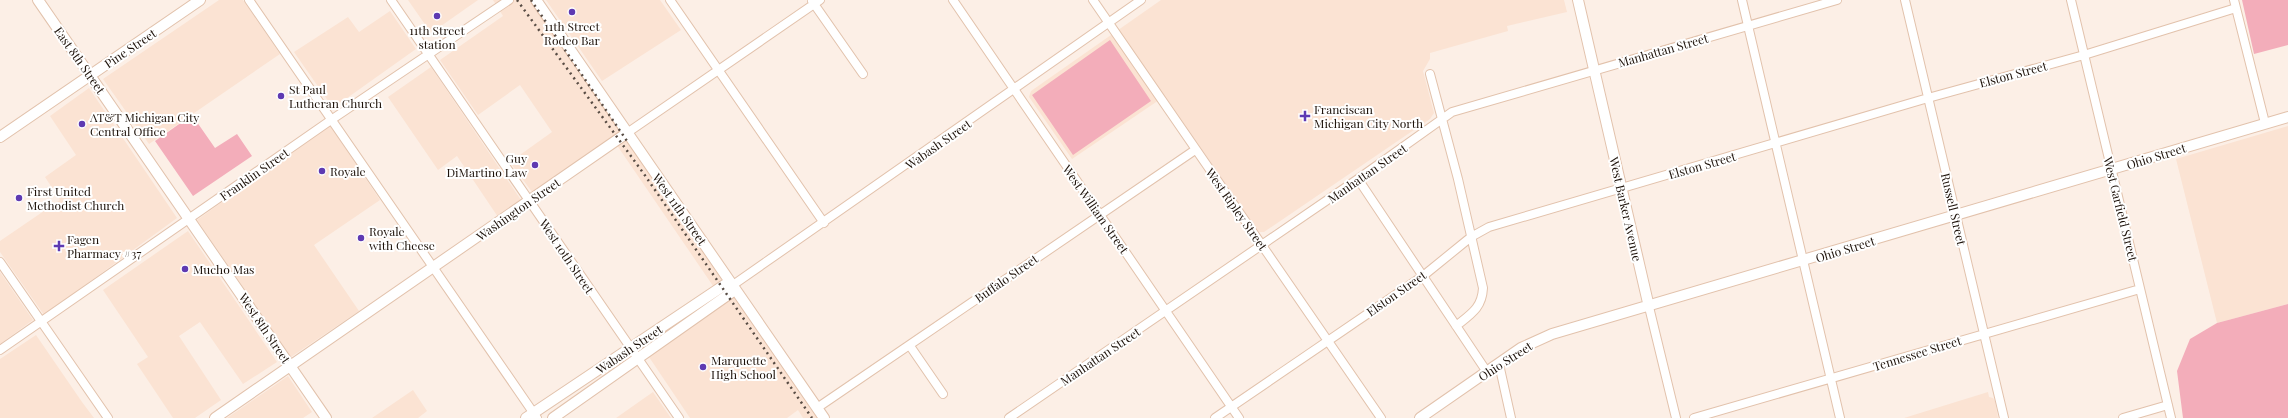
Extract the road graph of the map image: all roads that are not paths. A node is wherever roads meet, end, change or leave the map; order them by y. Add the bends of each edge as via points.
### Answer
1 (38, 0) edge
2 (200, 0) edge
3 (249, 0) edge
4 (391, 0) edge
5 (508, 0) edge
6 (536, 0) edge
7 (670, 0) edge
8 (953, 0) edge
9 (1093, 0) edge
10 (1141, 0) edge
11 (1578, 0) edge
12 (1742, 0) edge
13 (1837, 0) edge
14 (1905, 0) edge
15 (2071, 0) edge
16 (815, 1) edge
17 (2235, 4) edge
18 (1108, 23) junction
19 (1748, 26) junction
20 (428, 54) junction
21 (2084, 55) junction
22 (1595, 70) junction
23 (719, 71) junction
24 (863, 74) dead end
25 (1430, 74) dead end
26 (90, 75) junction
27 (1014, 91) junction
28 (1928, 98) junction
29 (2288, 116) edge
30 (330, 120) junction
31 (1442, 120) junction
32 (2266, 123) junction
33 (627, 133) junction
34 (0, 137) edge
35 (1777, 144) junction
36 (1195, 150) junction
37 (2111, 169) junction
38 (1358, 179) junction
39 (1621, 188) junction
40 (529, 201) junction
41 (1100, 214) junction
42 (1955, 216) junction
43 (190, 219) junction
44 (824, 223) junction
45 (1471, 237) junction
46 (1262, 245) junction
47 (1804, 261) junction
48 (0, 262) edge
49 (433, 268) junction
50 (1423, 276) junction
51 (733, 285) junction
52 (2140, 289) junction
53 (1649, 307) junction
54 (1166, 311) junction
55 (42, 322) junction
56 (1456, 326) junction
57 (1983, 334) junction
58 (1327, 341) junction
59 (910, 346) junction
60 (630, 348) junction
61 (0, 350) edge
62 (637, 359) junction
63 (1499, 364) junction
64 (290, 366) junction
65 (1487, 372) junction
66 (1831, 379) junction
67 (943, 394) dead end
68 (2168, 405) junction
69 (1231, 407) junction
70 (817, 408) junction
71 (532, 416) edge
72 (108, 418) edge
73 (215, 418) edge
74 (326, 418) edge
75 (553, 418) edge
76 (679, 418) edge
77 (824, 418) edge
78 (1009, 418) edge
79 (1215, 418) edge
80 (1239, 418) edge
81 (1381, 418) edge
82 (1420, 418) edge
83 (1511, 418) edge
84 (1676, 418) edge
85 (1694, 418) edge
86 (1840, 418) edge
87 (2004, 418) edge
88 (2123, 418) edge
89 (2171, 418) edge

1 - 26 street, East 8th Street
2 - 26 street, Pine Street
3 - 30 street
4 - 20 street, West 10th Street
5 - 20 street, Franklin Street
6 - 33 street, West 11th Street
7 - 23 street
8 - 27 street, West William Street
9 - 18 street, West Ripley Street
10 - 18 street, Wabash Street
11 - 22 street, West Barker Avenue
12 - 19 street
13 - 19 street, Manhattan Street
14 - 28 street, Russell Street
15 - 21 street, West Garfield Street
16 - 23 street, Washington Street
16 - 24 street
17 - 21 street, Elston Street
17 - 32 street
18 - 27 street, Wabash Street
18 - 36 street, West Ripley Street
19 - 22 street, Manhattan Street
19 - 35 street
20 - 30 street, Franklin Street
20 - 40 street, West 10th Street
21 - 28 street, Elston Street
21 - 37 street, West Garfield Street
22 - 31 street, Manhattan Street via 1452,112
22 - 39 street, West Barker Avenue
23 - 33 street, Washington Street
23 - 44 street
25 - 31 street
26 - 34 street, Pine Street
26 - 43 street, East 8th Street
27 - 41 street, West William Street
27 - 44 street, Wabash Street
28 - 35 street, Elston Street
28 - 42 street, Russell Street
29 - 32 street, Ohio Street
30 - 43 street, Franklin Street
30 - 49 street
31 - 38 street, Manhattan Street
31 - 45 street
32 - 37 street, Ohio Street
33 - 40 street, Washington Street
33 - 51 street, West 11th Street
35 - 39 street, Elston Street
35 - 47 street
36 - 41 street, Buffalo Street
36 - 46 street, West Ripley Street
37 - 42 street, Ohio Street
37 - 52 street, West Garfield Street
38 - 46 street, Manhattan Street
38 - 50 street
39 - 45 street, Elston Street via 1489,227
39 - 53 street, West Barker Avenue
40 - 49 street, Washington Street
40 - 60 street, West 10th Street
41 - 54 street, West William Street
41 - 59 street, Buffalo Street
42 - 47 street, Ohio Street
42 - 57 street, Russell Street
43 - 55 street, Franklin Street
43 - 64 street, West 8th Street
44 - 51 street, Wabash Street
45 - 50 street, Elston Street
45 - 56 street via 1483,298 1478,309
46 - 54 street, Manhattan Street
46 - 58 street, West Ripley Street
47 - 53 street, Ohio Street
47 - 66 street
48 - 55 street
49 - 64 street, Washington Street
49 - 71 street
50 - 56 street
50 - 58 street, Elston Street
51 - 60 street, Wabash Street via 726,284
51 - 62 street, Wabash Street via 732,292
51 - 70 street, West 11th Street
52 - 57 street, Tennessee Street
52 - 68 street, West Garfield Street
53 - 63 street, Ohio Street via 1552,334 1521,348
53 - 84 street, West Barker Avenue
54 - 69 street, West William Street
54 - 78 street, Manhattan Street
55 - 61 street, Franklin Street
55 - 72 street
56 - 65 street
57 - 66 street, Tennessee Street
57 - 87 street, Russell Street
58 - 69 street, Elston Street
58 - 81 street, West Ripley Street
59 - 67 street
59 - 70 street, Buffalo Street
60 - 62 street, West 10th Street
60 - 71 street, Wabash Street
62 - 75 street, Wabash Street
62 - 76 street, West 10th Street
63 - 65 street, Ohio Street
63 - 83 street
64 - 73 street, Washington Street
64 - 74 street, West 8th Street
65 - 82 street, Ohio Street
66 - 85 street, Tennessee Street
66 - 86 street
68 - 88 street
68 - 89 street, West Garfield Street
69 - 79 street, Elston Street
69 - 80 street, West William Street
70 - 77 street, West 11th Street

